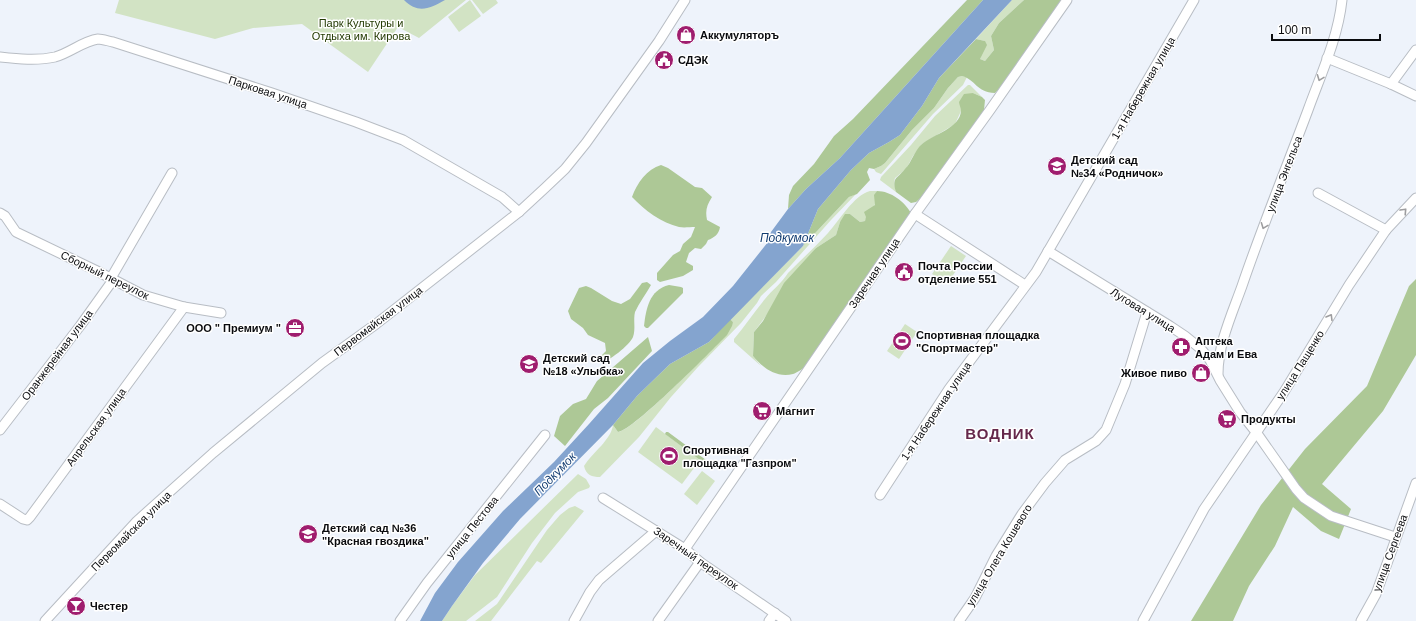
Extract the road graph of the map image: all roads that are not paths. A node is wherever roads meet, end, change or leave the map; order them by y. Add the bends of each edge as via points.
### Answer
1 (685, 0) edge
2 (1067, 0) edge
3 (1194, 0) edge
4 (1342, 0) edge
5 (1416, 50) edge
6 (0, 57) edge
7 (1327, 58) junction
8 (1391, 84) junction
9 (1416, 96) edge
10 (172, 173) dead end
11 (1318, 193) dead end
12 (1416, 198) edge
13 (519, 212) junction
14 (0, 213) edge
15 (915, 214) junction
16 (1386, 230) junction
17 (1048, 251) junction
18 (112, 279) junction
19 (1025, 286) junction
20 (184, 307) junction
21 (1147, 312) junction
22 (222, 313) dead end
23 (1222, 346) junction
24 (1207, 356) junction
25 (1218, 377) junction
26 (0, 430) edge
27 (1256, 432) junction
28 (545, 435) dead end
29 (1416, 483) edge
30 (880, 495) dead end
31 (603, 498) dead end
32 (0, 504) edge
33 (656, 531) junction
34 (1395, 537) junction
35 (685, 549) junction
36 (700, 562) junction
37 (775, 613) junction
38 (45, 621) edge
39 (400, 621) edge
40 (574, 621) edge
41 (658, 621) edge
42 (769, 621) edge
43 (786, 621) edge
44 (959, 621) edge
45 (1143, 621) edge
46 (1361, 621) edge

1 - 13 street, Первомайская улица via 586,143 565,169
2 - 15 street, Заречная улица
3 - 17 street, 1-я Набережная улица
4 - 7 street, улица Энгельса
5 - 8 street
6 - 13 street, Парковая улица via 56,57 98,39 113,42 272,93 403,140 502,197
7 - 8 street
7 -> 23 street, улица Энгельса via 1250,262
8 - 9 street
10 - 18 street, Оранжерейная улица
11 - 16 street
16 -> 12 street, улица Пащенко
13 - 38 street, Первомайская улица via 322,363 213,453 137,521
14 - 18 street, Сборный переулок via 16,232
15 - 19 street
15 - 35 street, Заречная улица
27 -> 16 street, улица Пащенко
17 - 19 street, 1-я Набережная улица
17 - 21 street, Луговая улица
18 - 20 street, Сборный переулок via 142,295
18 - 26 street, Оранжерейная улица via 80,326
19 - 30 street, 1-я Набережная улица via 949,389
20 - 22 street, Сборный переулок
20 - 32 street, Апрельская улица via 30,518 23,519
21 - 24 street, Луговая улица via 1185,336
21 - 44 street, улица Олега Кошевого via 1106,430 1096,442 1065,460 1045,483 1022,514 996,556 975,598
23 - 24 street via 1217,354
23 - 25 street, улица Энгельса
24 - 25 street, Луговая улица
25 - 27 street, Луговая улица
27 - 34 street, Луговая улица via 1304,498 1331,516
27 - 45 street, улица Пащенко via 1204,509
28 - 39 street, улица Пестова
29 - 34 street, улица Сергеева
31 - 33 street, Заречный переулок
33 - 35 street, Заречный переулок
33 - 40 street via 599,580
34 - 46 street, улица Сергеева via 1376,594
35 - 36 street, Заречный переулок
36 - 37 street, Заречный переулок
36 - 41 street
37 - 42 street
37 - 43 street, Заречный переулок

